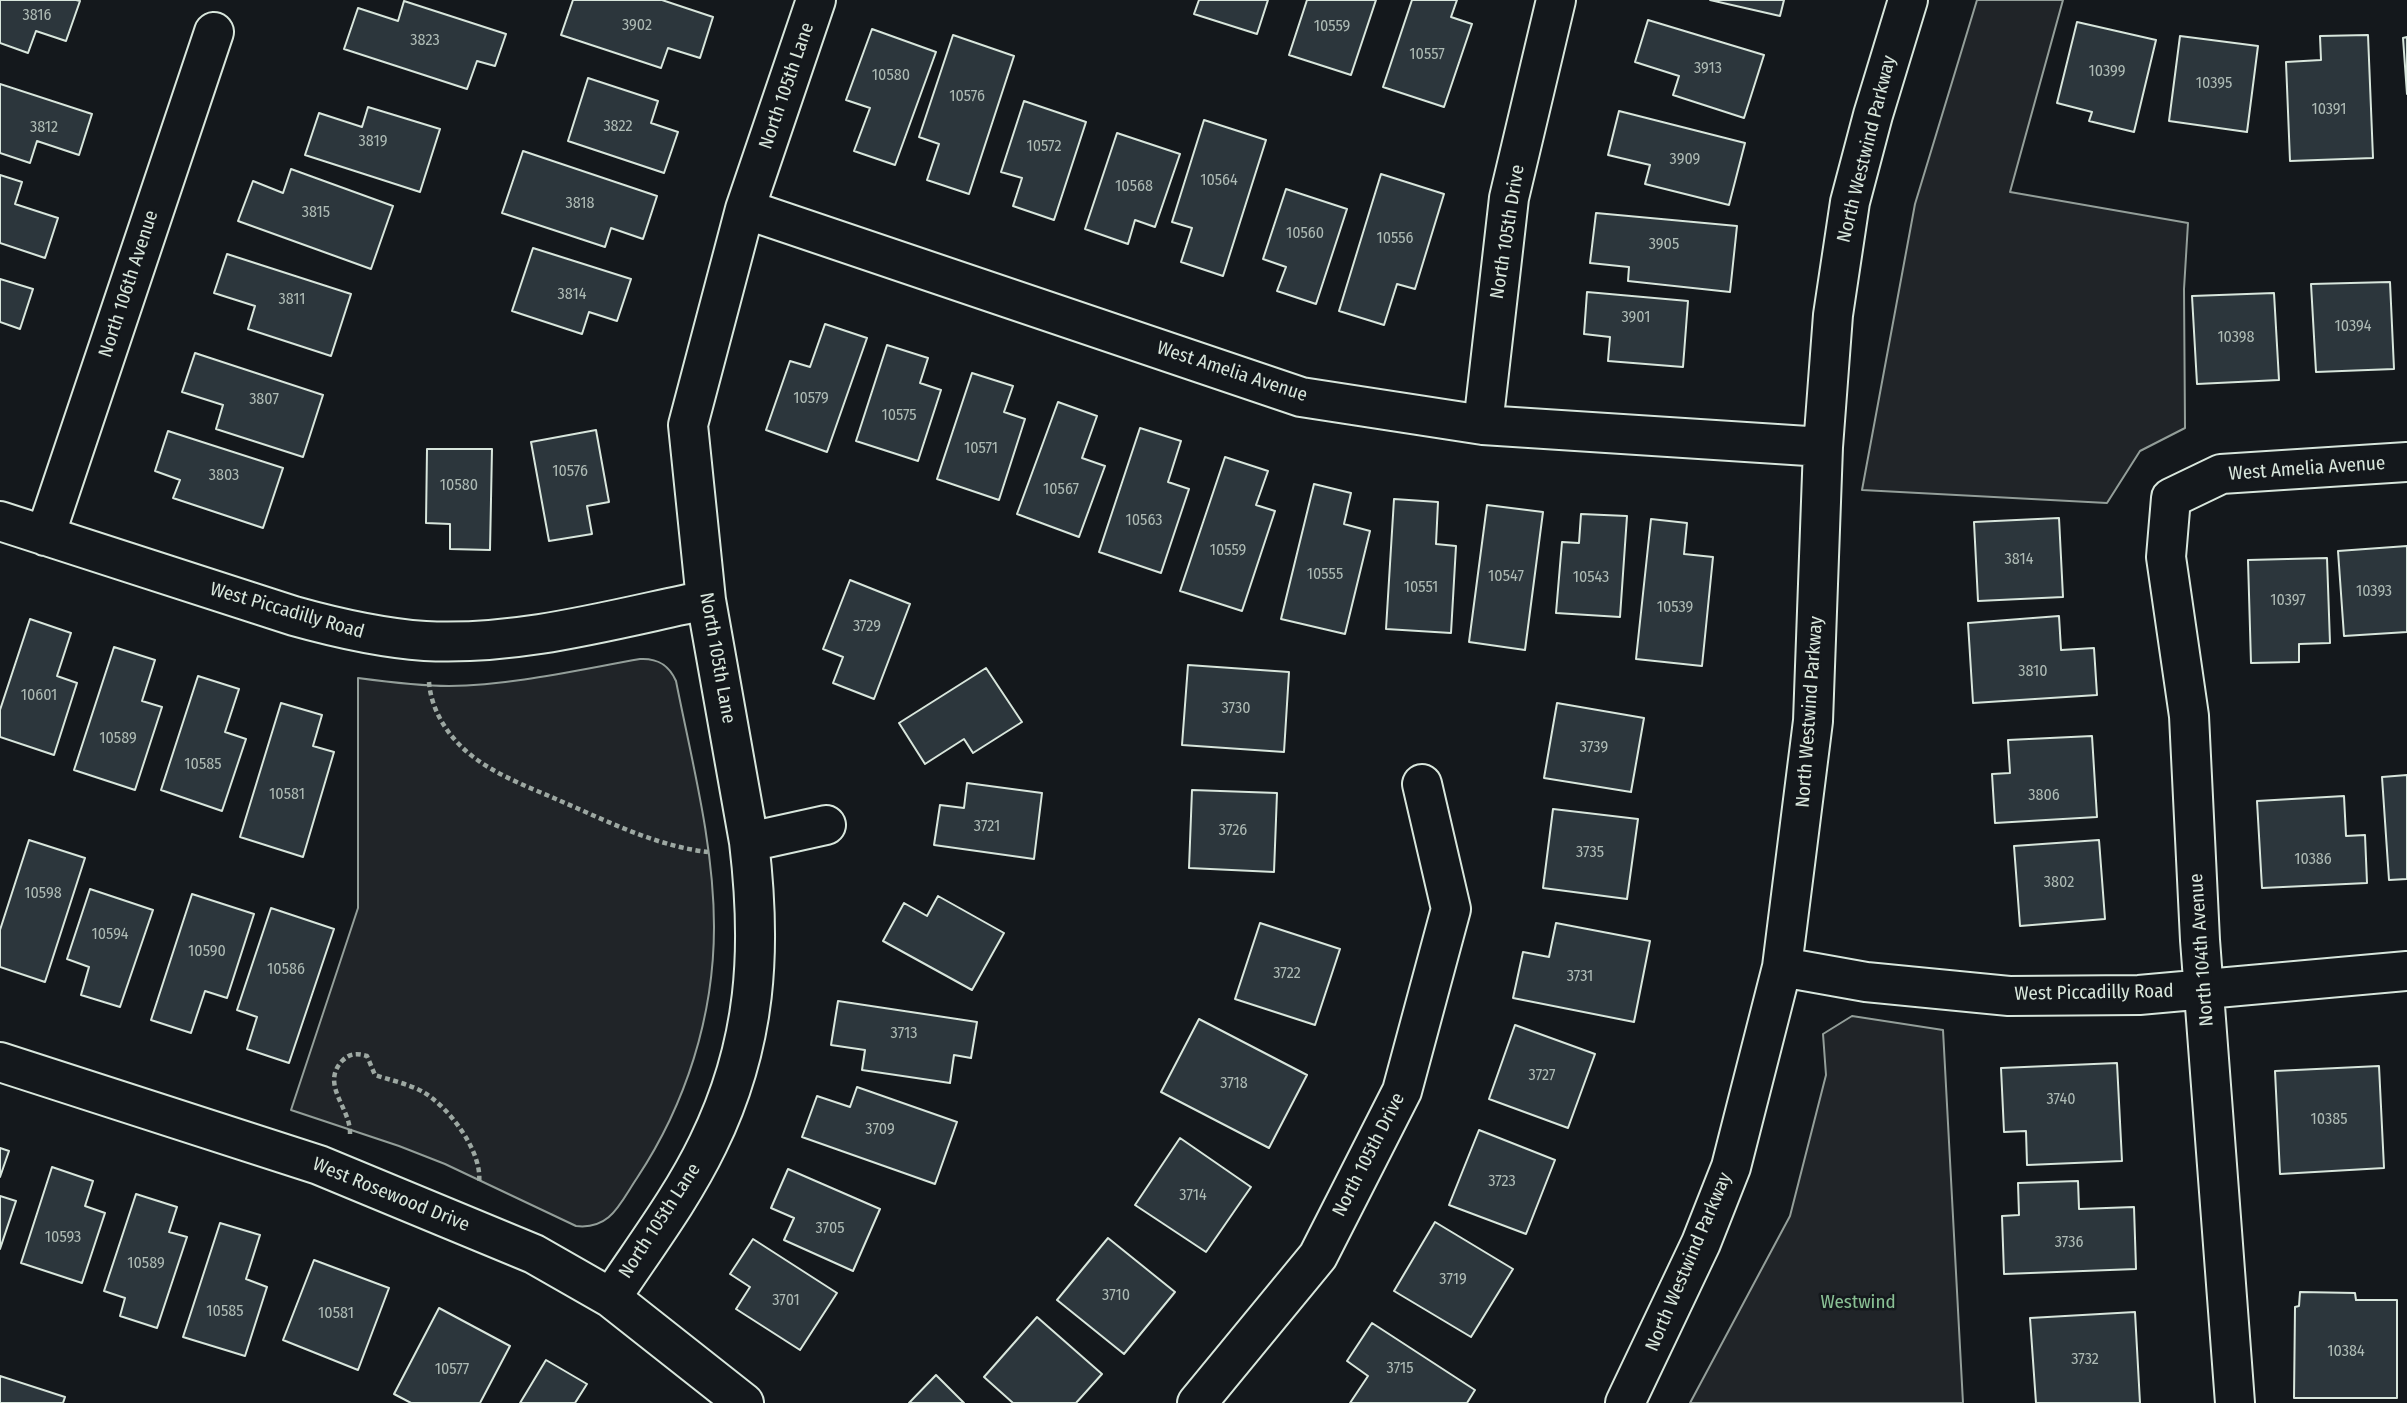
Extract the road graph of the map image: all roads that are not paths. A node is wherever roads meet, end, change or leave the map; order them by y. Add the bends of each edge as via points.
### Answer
1 (816, 0) edge
2 (1556, 0) edge
3 (1908, 0) edge
4 (214, 32) dead end
5 (745, 209) junction
6 (1483, 425) junction
7 (1823, 447) junction
8 (2407, 462) edge
9 (2171, 498) joint
10 (0, 521) edge
11 (45, 536) junction
12 (706, 600) junction
13 (1422, 784) dead end
14 (826, 825) dead end
15 (749, 842) junction
16 (1783, 967) junction
17 (2407, 971) edge
18 (2205, 989) junction
19 (0, 1062) edge
20 (611, 1298) junction
21 (744, 1403) edge
22 (1197, 1403) edge
23 (1625, 1403) edge
24 (2235, 1403) edge

1 - 5 street, North 105th Lane
2 - 6 street, North 105th Drive via 1509,198
3 - 7 street, North Westwind Parkway via 1850,202 1833,315
4 - 11 street, North 106th Avenue
5 - 6 street, West Amelia Avenue via 1301,397
5 - 12 street, North 105th Lane via 688,425
6 - 7 street, West Amelia Avenue
7 - 16 street, North Westwind Parkway via 1813,721
8 - 9 street, West Amelia Avenue via 2221,474
9 - 18 street, North 104th Avenue via 2166,557 2189,716
10 - 11 street, West Piccadilly Road
11 - 12 street, West Piccadilly Road via 293,616 396,639 500,639
12 - 15 street, North 105th Lane
13 - 22 street, North 105th Drive via 1451,909 1402,1091 1318,1256
14 - 15 street
15 - 20 street, North 105th Lane via 756,952 749,1021 731,1089 691,1176
16 - 18 street, West Piccadilly Road via 1866,982 2009,996 2139,995
16 - 23 street, North Westwind Parkway via 1731,1167 1701,1243
17 - 18 street, West Piccadilly Road
18 - 24 street, North 104th Avenue
19 - 20 street, West Rosewood Drive via 319,1165 534,1254
20 - 21 street, West Rosewood Drive

